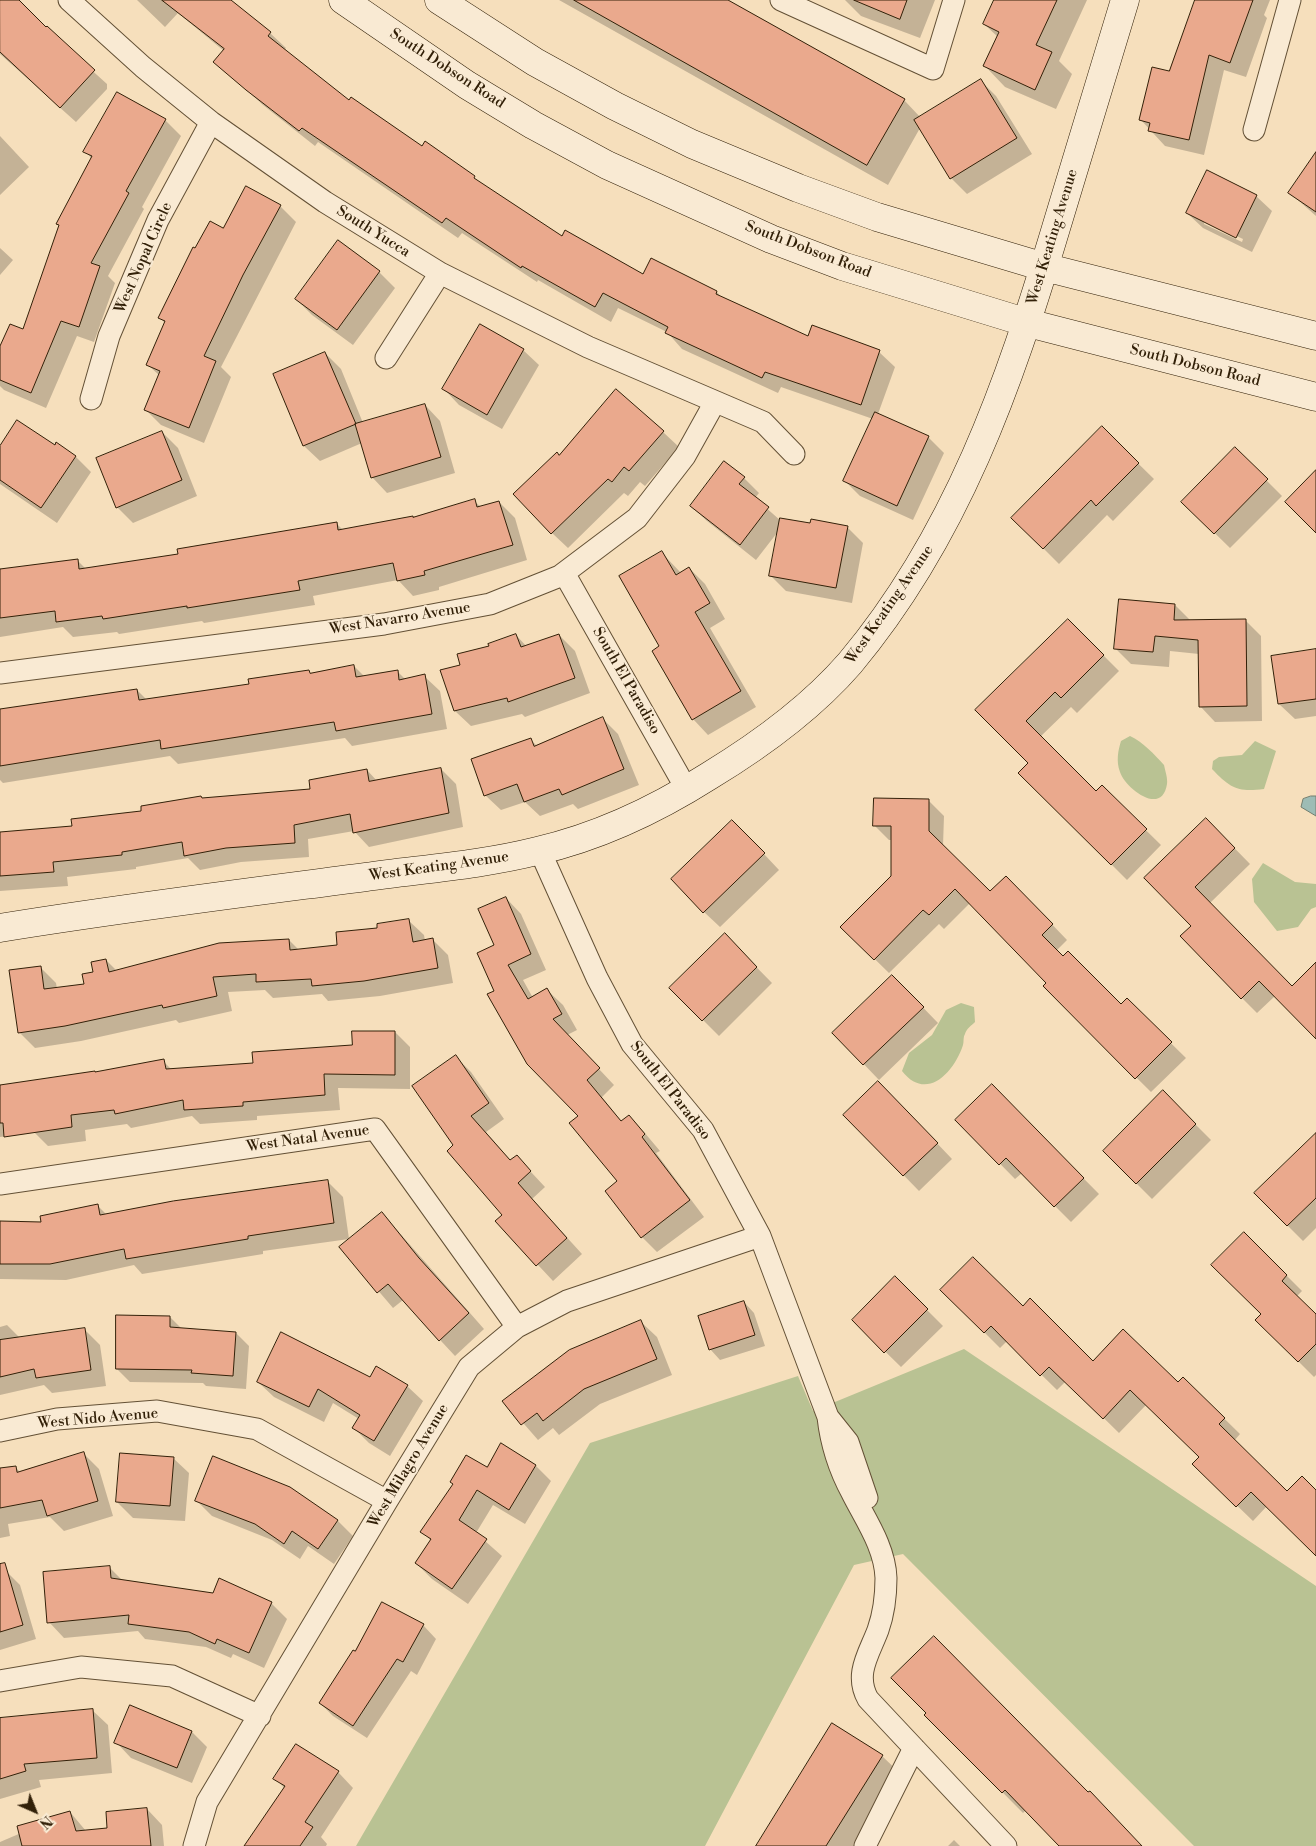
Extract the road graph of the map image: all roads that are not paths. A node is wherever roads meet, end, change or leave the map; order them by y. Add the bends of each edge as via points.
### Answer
1 (69, 0) edge
2 (343, 0) edge
3 (439, 0) edge
4 (781, 0) edge
5 (954, 0) edge
6 (1125, 0) edge
7 (1290, 0) edge
8 (212, 122) junction
9 (1254, 130) dead end
10 (1044, 267) junction
11 (440, 273) junction
12 (1028, 323) junction
13 (1316, 336) edge
14 (386, 358) dead end
15 (1316, 397) edge
16 (91, 399) dead end
17 (715, 402) junction
18 (794, 454) dead end
19 (564, 573) junction
20 (0, 673) edge
21 (688, 790) junction
22 (540, 851) junction
23 (0, 928) edge
24 (0, 1184) edge
25 (760, 1236) junction
26 (517, 1328) junction
27 (0, 1431) edge
28 (387, 1500) junction
29 (0, 1681) edge
30 (260, 1716) junction
31 (914, 1748) junction
32 (194, 1846) edge
33 (865, 1846) edge
34 (1006, 1846) edge

1 - 8 street, South Yucca
2 - 12 main road, South Dobson Road via 467,85 607,165 780,243 842,266
3 - 10 main road via 535,62 692,144 877,217
4 - 5 street via 932,69
6 - 10 main road, West Keating Avenue
7 - 9 street
8 - 11 street, South Yucca via 325,202
8 - 16 street, West Nopal Circle via 155,229 109,336
10 - 12 main road, West Keating Avenue
10 - 13 main road
11 - 14 street
11 - 17 street, South Yucca via 588,347
12 - 15 main road, South Dobson Road
12 - 21 main road, West Keating Avenue via 955,502 912,578 881,622 848,665 808,704 781,727
17 - 18 street, South Yucca via 763,422
17 - 19 street, West Navarro Avenue via 685,456 637,518
19 - 20 street, West Navarro Avenue via 490,604 384,624
19 - 21 street, South El Paradiso
21 - 22 main road, West Keating Avenue via 622,822
22 - 23 main road, West Keating Avenue via 479,864
22 - 25 street, South El Paradiso via 597,978 632,1044 703,1130
24 - 26 street, West Natal Avenue via 375,1128
25 - 26 street, West Milagro Avenue via 567,1301
25 - 31 street, South El Paradiso via 828,1417 848,1442 867,1494 866,1516 886,1575 886,1602 861,1679 864,1691
26 - 28 street, West Milagro Avenue via 469,1367
27 - 28 street, West Nido Avenue via 56,1419 157,1412 257,1429
28 - 30 street, West Milagro Avenue
29 - 30 street via 81,1667 172,1676
30 - 32 street, West Milagro Avenue via 207,1802
31 - 33 street
31 - 34 street, South El Paradiso

